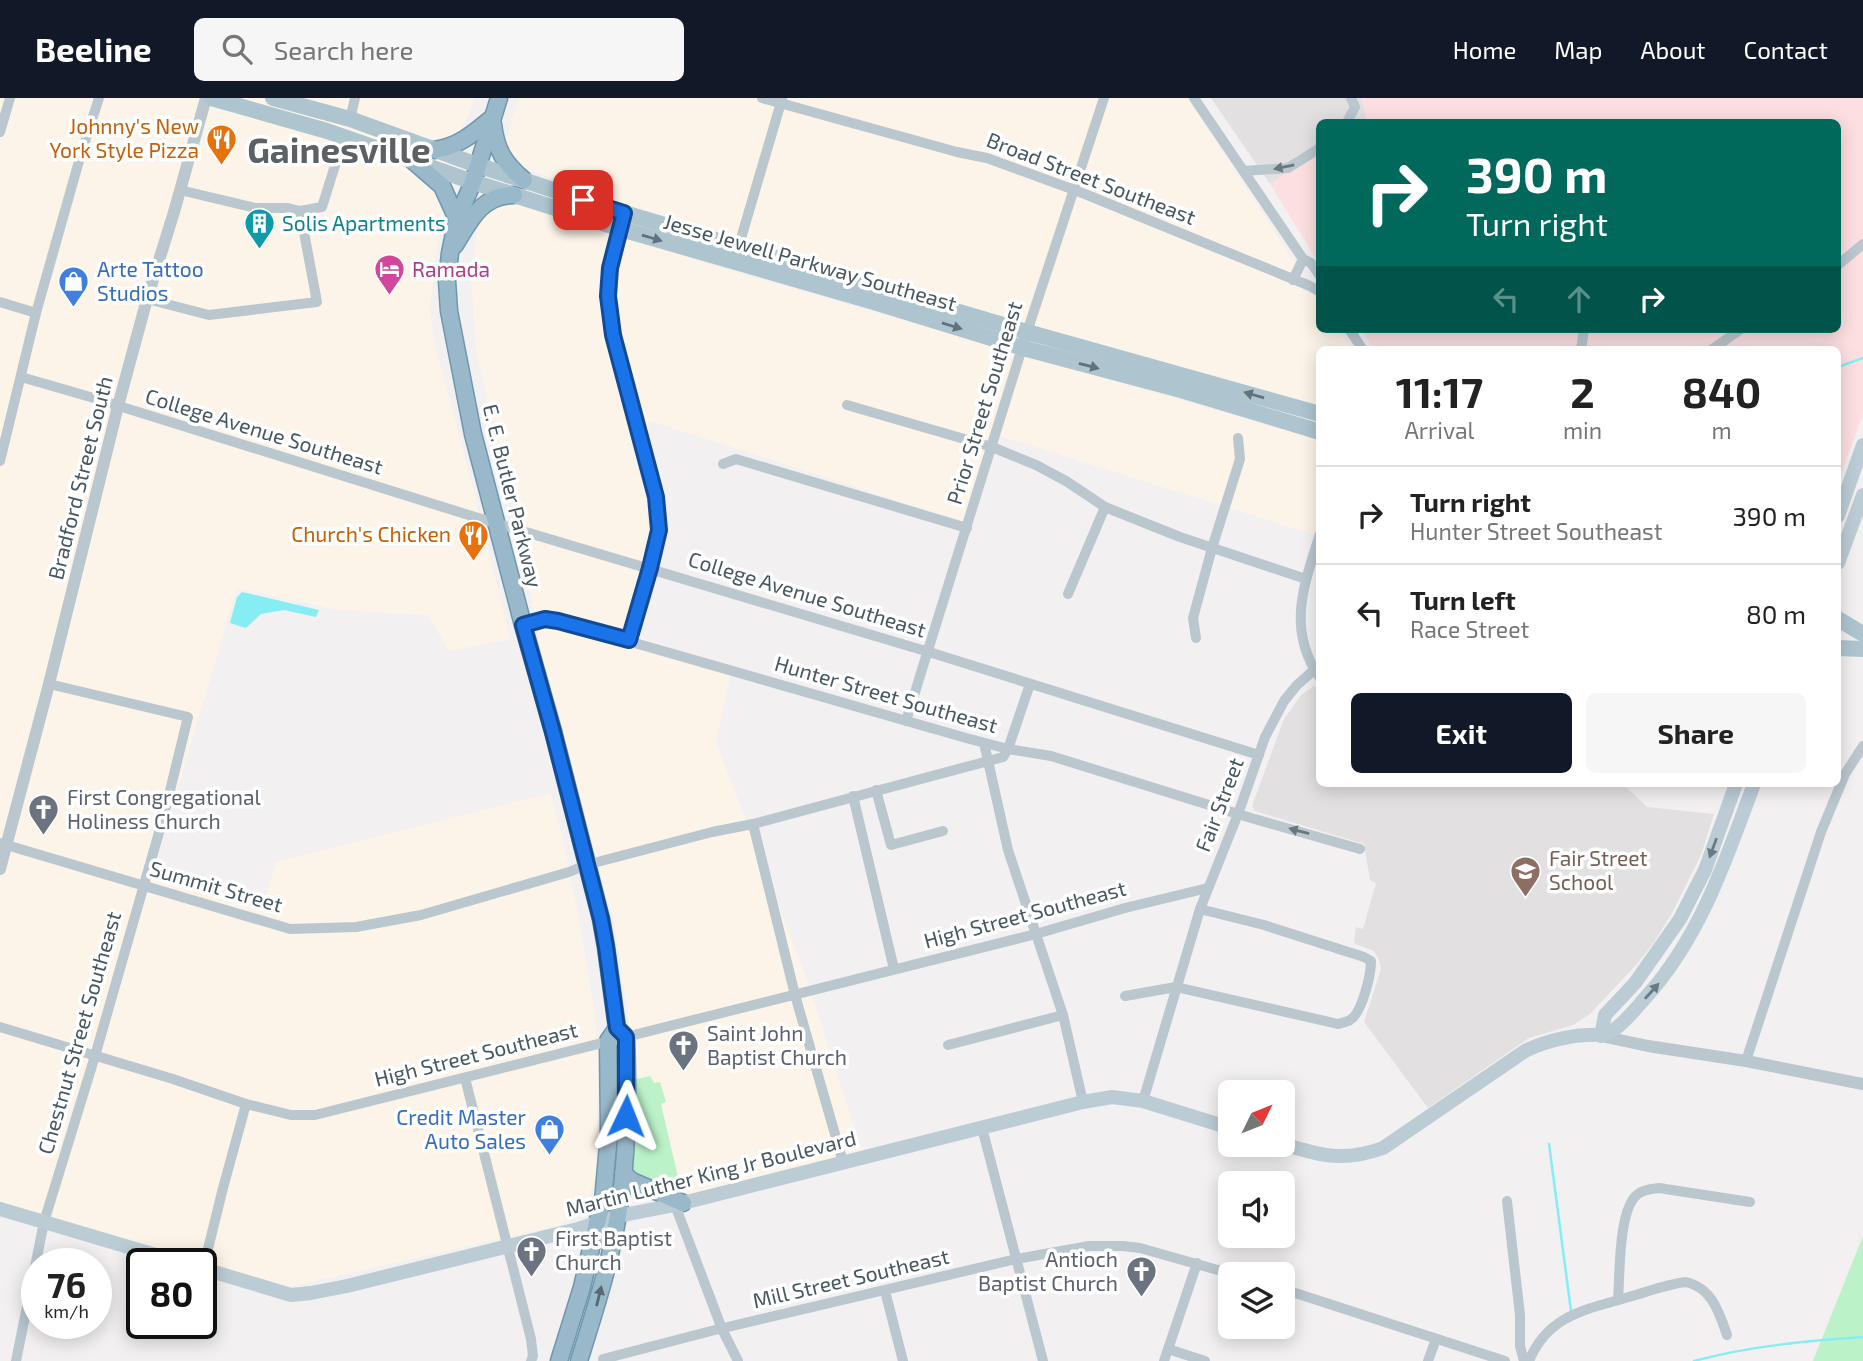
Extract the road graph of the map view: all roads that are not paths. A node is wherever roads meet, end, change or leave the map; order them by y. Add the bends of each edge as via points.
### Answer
1 (10, 98) edge
2 (99, 98) edge
3 (206, 98) edge
4 (211, 98) edge
5 (273, 98) edge
6 (355, 98) edge
7 (499, 98) edge
8 (762, 98) edge
9 (1104, 98) edge
10 (1194, 98) edge
11 (1351, 98) edge
12 (781, 100) edge
13 (492, 118) junction
14 (350, 119) junction
15 (1349, 119) edge
16 (0, 132) edge
17 (344, 137) junction
18 (434, 150) junction
19 (1316, 150) edge
20 (412, 160) junction
21 (477, 166) junction
22 (1244, 171) junction
23 (524, 180) junction
24 (473, 182) junction
25 (180, 190) junction
26 (1073, 190) junction
27 (514, 195) junction
28 (300, 211) junction
29 (624, 213) junction
30 (457, 219) junction
31 (621, 229) junction
32 (1863, 244) edge
33 (450, 253) junction
34 (737, 254) junction
35 (1304, 258) junction
36 (1841, 262) edge
37 (1316, 270) edge
38 (1293, 280) junction
39 (1316, 290) edge
40 (147, 299) junction
41 (0, 302) edge
42 (36, 313) junction
43 (1027, 332) junction
44 (1735, 333) edge
45 (1717, 346) edge
46 (1023, 348) junction
47 (21, 377) junction
48 (847, 405) dead end
49 (118, 406) junction
50 (1316, 414) edge
51 (1316, 431) edge
52 (1238, 438) dead end
53 (1863, 445) edge
54 (992, 447) junction
55 (0, 461) edge
56 (723, 464) dead end
57 (1863, 495) edge
58 (1105, 507) junction
59 (1841, 507) edge
60 (497, 524) junction
61 (967, 528) junction
62 (1316, 547) edge
63 (1212, 548) junction
64 (1841, 555) edge
65 (650, 568) junction
66 (1306, 579) junction
67 (1068, 594) dead end
68 (1841, 621) edge
69 (523, 625) junction
70 (1841, 634) edge
71 (1863, 635) edge
72 (1196, 638) dead end
73 (629, 640) junction
74 (1841, 648) edge
75 (1863, 649) edge
76 (929, 652) junction
77 (1316, 668) edge
78 (1316, 673) edge
79 (50, 684) junction
80 (1030, 684) junction
81 (906, 721) junction
82 (984, 743) junction
83 (1863, 747) edge
84 (1008, 750) junction
85 (1259, 755) junction
86 (988, 762) junction
87 (1841, 784) edge
88 (1734, 787) edge
89 (1753, 787) edge
90 (1840, 787) edge
91 (876, 790) junction
92 (853, 796) junction
93 (1238, 814) junction
94 (753, 824) junction
95 (943, 831) dead end
96 (3, 844) edge
97 (1360, 849) dead end
98 (586, 865) junction
99 (0, 869) edge
100 (143, 886) junction
101 (1208, 888) junction
102 (1200, 909) junction
103 (1035, 934) junction
104 (894, 969) junction
105 (1176, 987) junction
106 (795, 995) junction
107 (1125, 996) dead end
108 (1063, 1015) junction
109 (0, 1027) edge
110 (617, 1035) junction
111 (1601, 1036) junction
112 (948, 1045) dead end
113 (95, 1056) junction
114 (1746, 1061) junction
115 (465, 1077) junction
116 (1863, 1084) edge
117 (1143, 1101) junction
118 (1083, 1102) junction
119 (246, 1104) junction
120 (1218, 1124) edge
121 (982, 1128) junction
122 (1295, 1147) edge
123 (843, 1162) junction
124 (623, 1173) junction
125 (1507, 1201) dead end
126 (1750, 1202) dead end
127 (679, 1204) junction
128 (0, 1209) edge
129 (618, 1216) junction
130 (44, 1222) junction
131 (597, 1223) junction
132 (507, 1246) junction
133 (132, 1248) edge
134 (207, 1248) edge
135 (1016, 1259) junction
136 (1197, 1263) junction
137 (1218, 1270) edge
138 (217, 1273) edge
139 (884, 1291) junction
140 (1295, 1293) edge
141 (1618, 1300) junction
142 (722, 1329) junction
143 (1727, 1335) dead end
144 (1436, 1339) junction
145 (1168, 1349) junction
146 (603, 1359) dead end
147 (16, 1361) edge
148 (531, 1361) edge
149 (559, 1361) edge
150 (579, 1361) edge
151 (738, 1361) edge
152 (903, 1361) edge
153 (1043, 1361) edge
154 (1164, 1361) edge
155 (1205, 1361) edge
156 (1428, 1361) edge
157 (1505, 1361) edge
158 (1527, 1361) edge

1 - 16 street
2 - 42 street
3 - 25 street, Bradford Street South
4 - 17 main road, Jesse Jewell Parkway Southeast
5 - 14 main road, Jesse Jewell Parkway Southeast
6 - 14 street
7 - 13 highway, E. E. Butler Parkway
8 - 12 street, Broad Street Southeast
9 - 26 street, Prior Street Southeast
10 - 22 street
11 - 15 street via 1355,107
12 - 26 street, Broad Street Southeast via 987,158
12 - 34 street
13 - 18 highway via 449,148
13 - 21 highway, E. E. Butler Parkway
13 - 23 highway via 502,157
14 - 18 main road, Jesse Jewell Parkway Southeast
17 - 20 main road, Jesse Jewell Parkway Southeast
17 - 28 street via 322,207
18 - 21 main road, Jesse Jewell Parkway Southeast
19 -> 22 street via 1288,168
20 - 24 main road, Jesse Jewell Parkway Southeast
20 - 30 highway via 442,186
21 - 23 main road, Jesse Jewell Parkway Southeast
21 - 24 highway, E. E. Butler Parkway
22 - 35 street
23 - 29 main road, Jesse Jewell Parkway Southeast
24 - 27 main road, Jesse Jewell Parkway Southeast
24 - 30 highway, E. E. Butler Parkway
25 - 28 street via 255,208
25 - 40 street, Bradford Street South
26 - 38 street, Broad Street Southeast
26 - 43 street, Prior Street Southeast
27 - 31 main road, Jesse Jewell Parkway Southeast
27 - 33 highway via 496,197 483,205
28 - 40 street via 317,302 209,315
29 - 31 street
29 - 34 main road, Jesse Jewell Parkway Southeast
30 - 33 highway, E. E. Butler Parkway
31 -> 34 main road, Jesse Jewell Parkway Southeast
31 - 65 street via 608,296 613,335 656,497 659,530
32 - 36 street
33 - 60 highway, E. E. Butler Parkway via 451,324
34 - 43 main road, Jesse Jewell Parkway Southeast
34 -> 46 main road, Jesse Jewell Parkway Southeast
35 - 37 street
35 - 38 street
38 - 39 street, Broad Street Southeast
40 - 49 street, Bradford Street South
41 - 42 street
42 - 47 street
43 - 46 street, Prior Street Southeast
50 -> 43 main road, Jesse Jewell Parkway Southeast
44 - 45 street
46 -> 51 main road, Jesse Jewell Parkway Southeast
46 - 54 street, Prior Street Southeast
47 - 49 street, College Avenue Southeast
47 - 55 street
48 - 54 street
49 - 60 street, College Avenue Southeast
49 - 79 street, Bradford Street South
52 - 63 street via 1240,459
53 - 59 main road
54 - 58 street via 1036,465
54 - 61 street, Prior Street Southeast
56 - 61 street via 736,459
57 - 64 main road
58 - 63 street
58 - 67 street
60 - 65 street, College Avenue Southeast
60 - 69 highway, E. E. Butler Parkway
61 - 76 street, Prior Street Southeast
62 - 66 street, Fair Street
63 - 66 street
63 - 72 street via 1193,618
65 - 73 street
65 - 76 street, College Avenue Southeast
66 - 77 street, Fair Street via 1300,628
68 - 71 main road
69 - 73 street, Hunter Street Southeast via 545,619
69 - 98 highway, E. E. Butler Parkway
70 - 71 main road
73 - 81 street, Hunter Street Southeast
74 - 75 main road
76 - 80 street, College Avenue Southeast
76 - 81 street, Prior Street Southeast
78 - 85 street, Fair Street via 1297,685 1284,701
79 - 96 street, Bradford Street South
79 - 100 street, Chestnut Street Southeast via 188,717
80 - 84 street
80 - 85 street, College Avenue Southeast
81 - 82 street, Hunter Street Southeast
82 - 84 street, Hunter Street Southeast
82 - 86 street
83 - 87 street
84 - 86 street, Summit Street
84 - 93 street, Hunter Street Southeast via 1051,757
85 - 93 street, Fair Street
86 - 91 street, Summit Street
86 - 103 street via 1008,850
88 -> 111 main road via 1705,870 1680,919 1635,983 1605,1015
111 -> 89 main road via 1614,1030 1657,985 1695,929
90 - 114 street
91 - 92 street, Summit Street
91 - 95 street via 891,845
92 - 94 street, Summit Street
92 - 104 street
97 -> 93 street, Hunter Street Southeast
93 - 101 street, Fair Street
94 - 98 street, Summit Street
94 - 106 street
96 - 99 street, Bradford Street South
96 - 100 street, Summit Street
98 - 100 street, Summit Street via 421,915 356,927 290,929
98 - 110 highway, E. E. Butler Parkway via 606,947
100 - 113 street, Chestnut Street Southeast
101 - 102 street, Fair Street
101 - 103 street, High Street Southeast
102 - 105 street, Fair Street
102 - 105 street via 1364,957 1371,961 1371,971 1357,1013 1338,1024
103 - 104 street, High Street Southeast
103 - 108 street
104 - 106 street, High Street Southeast
105 - 107 street
105 - 117 street, Fair Street
106 - 110 street, High Street Southeast
106 - 123 street
108 - 112 street
108 - 118 street
109 - 113 street, High Street Southeast
110 - 115 street, High Street Southeast
110 - 124 highway, E. E. Butler Parkway via 628,1078
110 - 131 highway, E. E. Butler Parkway via 603,1201
111 - 114 street
111 - 122 main road via 1543,1043 1525,1051 1383,1148 1344,1157
113 - 119 street, High Street Southeast
113 - 130 street, Chestnut Street Southeast
114 - 116 street
115 - 119 street, High Street Southeast via 316,1115 291,1115
115 - 132 street
117 - 118 main road, Martin Luther King Jr Boulevard via 1112,1097
117 - 120 main road, Martin Luther King Jr Boulevard
118 - 121 main road, Martin Luther King Jr Boulevard
119 - 134 street
121 - 123 main road, Martin Luther King Jr Boulevard
121 - 135 street
123 - 127 main road, Martin Luther King Jr Boulevard
124 - 127 highway
124 - 129 highway, E. E. Butler Parkway
125 - 158 street via 1520,1346
126 - 141 street via 1659,1188 1639,1193 1628,1207 1623,1227
127 - 129 main road, Martin Luther King Jr Boulevard
127 - 142 street
128 - 130 main road
129 - 131 main road, Martin Luther King Jr Boulevard
150 -> 129 highway, E. E. Butler Parkway
130 - 133 main road
130 - 147 street, Chestnut Street Southeast
131 - 132 main road, Martin Luther King Jr Boulevard
131 - 149 highway, E. E. Butler Parkway
132 - 138 main road, Martin Luther King Jr Boulevard via 347,1286 291,1295
132 - 148 street via 531,1339
135 - 136 street, Mill Street Southeast via 1089,1246 1123,1246
135 - 139 street, Mill Street Southeast
135 - 153 street
136 - 137 street, Mill Street Southeast
136 - 145 street
139 - 142 street, Mill Street Southeast
139 - 152 street
140 - 144 street
141 - 143 street via 1694,1283 1718,1307
141 - 158 street via 1587,1308 1544,1334
142 - 146 street, Mill Street Southeast
142 - 151 street
144 - 156 street
144 - 157 street
145 - 154 street
145 - 155 street

